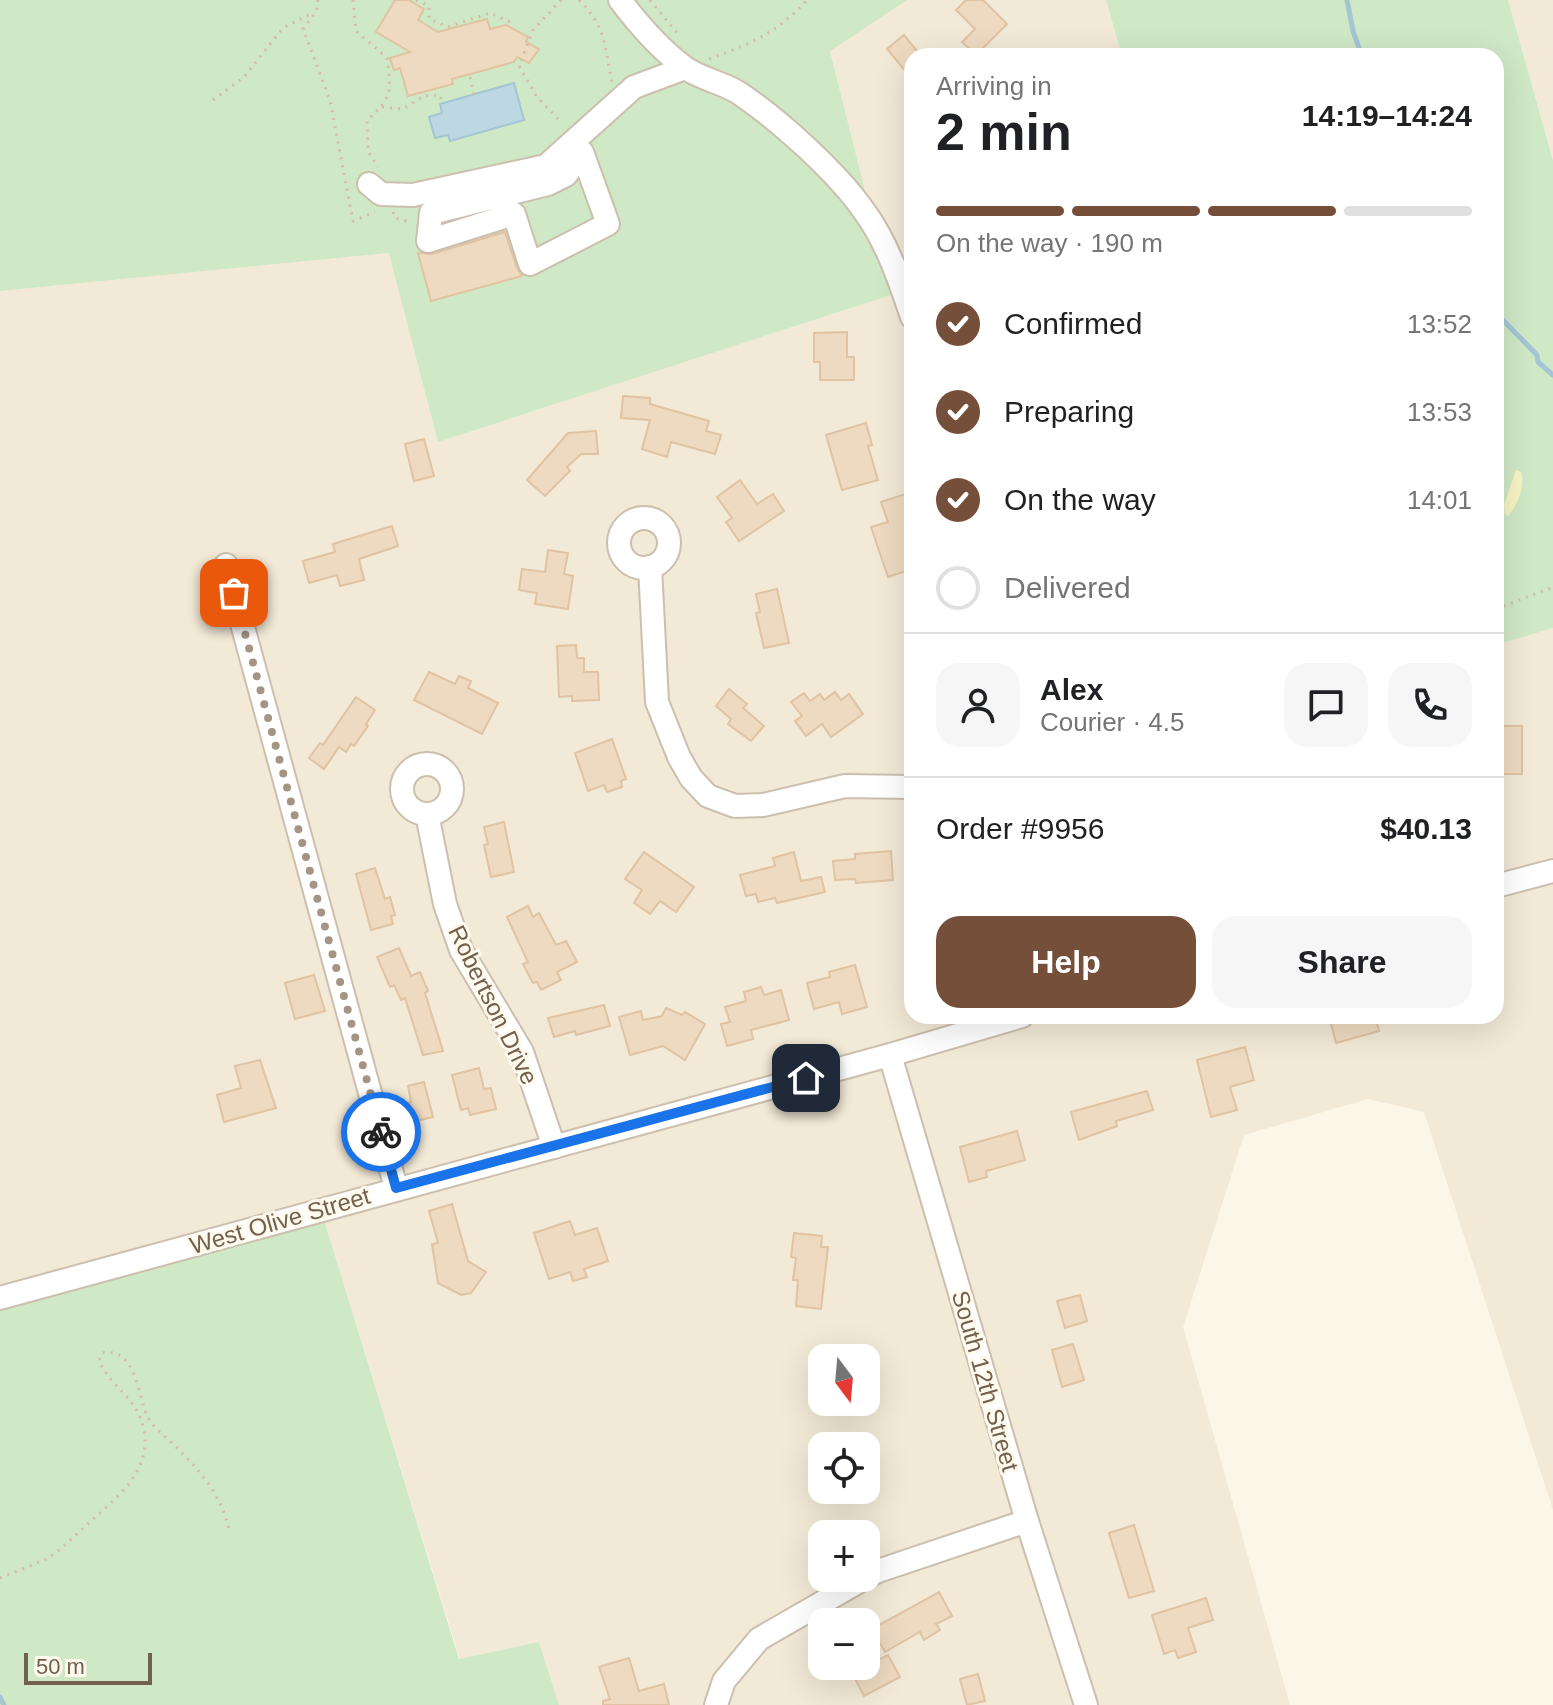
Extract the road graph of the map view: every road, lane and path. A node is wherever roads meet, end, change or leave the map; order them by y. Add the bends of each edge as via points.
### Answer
1 (318, 0) edge
2 (353, 0) edge
3 (416, 0) edge
4 (561, 0) edge
5 (579, 0) edge
6 (620, 0) edge
7 (650, 0) edge
8 (807, 0) edge
9 (317, 10) junction
10 (510, 22) dead end
11 (684, 41) dead end
12 (707, 60) junction
13 (692, 62) junction
14 (720, 67) dead end
15 (470, 77) dead end
16 (615, 93) dead end
17 (474, 95) dead end
18 (213, 100) dead end
19 (442, 104) dead end
20 (382, 107) junction
21 (564, 125) dead end
22 (369, 184) dead end
23 (396, 194) junction
24 (378, 210) dead end
25 (430, 222) junction
26 (904, 295) edge
27 (226, 565) dead end
28 (650, 567) dead end
29 (1553, 587) edge
30 (1504, 606) edge
31 (904, 787) edge
32 (427, 814) dead end
33 (1553, 871) edge
34 (1504, 884) edge
35 (995, 1024) edge
36 (890, 1055) junction
37 (554, 1147) junction
38 (396, 1188) junction
39 (0, 1298) edge
40 (1027, 1521) junction
41 (230, 1534) dead end
42 (880, 1570) edge
43 (0, 1578) edge
44 (841, 1592) edge
45 (716, 1705) edge
46 (1086, 1705) edge

1 - 9 path
2 - 20 path via 356,31 387,58 392,88
3 - 10 path via 429,6 429,19 448,27 490,13
4 - 21 path via 533,30 519,66 537,97
5 - 16 path via 603,31
6 - 13 street via 635,20
7 - 11 path
8 - 12 path via 782,26
9 - 18 path via 283,28 244,77
9 - 24 path via 303,29 330,100 353,221
12 - 13 path
12 - 14 path
13 - 23 street via 634,87 546,166 413,195
13 - 26 street via 798,140 866,213
15 - 17 path
19 - 20 path via 440,95 424,96 403,109
20 - 23 path via 367,120 368,151
22 - 23 street via 381,194
23 - 25 path via 400,200 390,205 395,218
25 - 25 street via 431,213 548,184 566,175 582,152 608,224 530,264 514,214 428,241
27 - 38 street
28 - 31 street via 657,702 677,754 708,796 735,806 763,805 845,786
29 - 30 path
32 - 37 street, Robertson Drive via 445,904 461,950 522,1052
33 - 34 street
35 - 36 street, West Olive Street
36 - 37 street, West Olive Street
36 - 40 street, South 12th Street
37 - 38 street, West Olive Street
38 - 39 street, West Olive Street
40 - 42 street
40 - 46 street, South 12th Street
41 - 43 path via 213,1489 149,1418 132,1369 119,1357 102,1353 103,1369 130,1398 143,1425 146,1444 140,1468 115,1501 59,1550
44 - 45 street via 759,1639 724,1681

